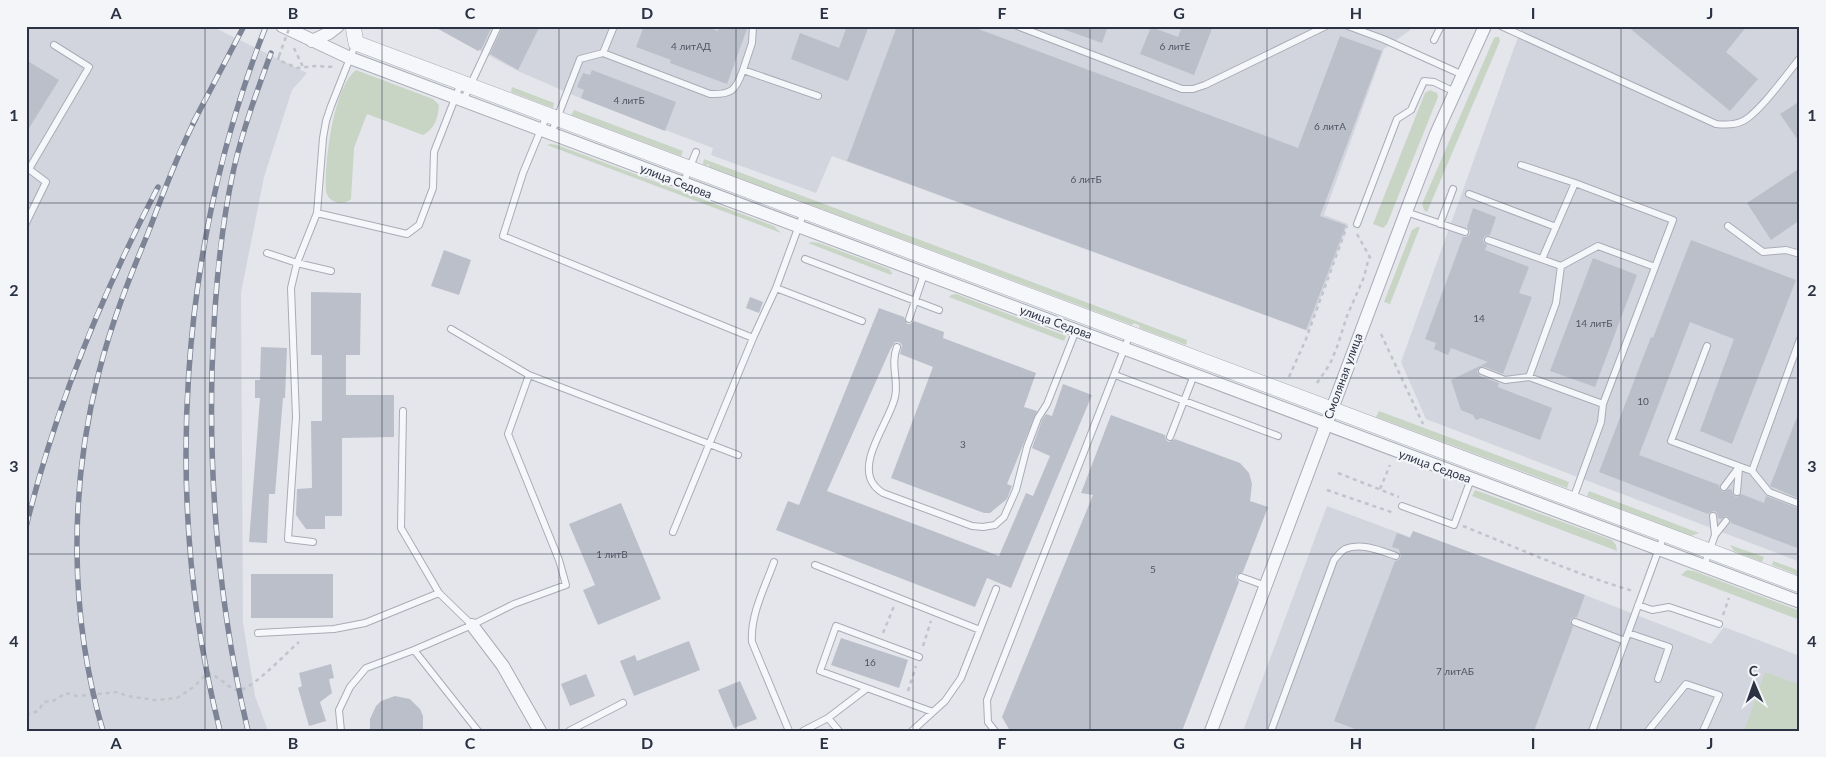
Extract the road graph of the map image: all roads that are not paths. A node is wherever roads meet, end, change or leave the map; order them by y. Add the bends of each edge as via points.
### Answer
1 (282, 26) edge
2 (338, 26) edge
3 (353, 26) edge
4 (498, 26) edge
5 (614, 26) edge
6 (753, 26) edge
7 (1017, 26) edge
8 (1326, 26) edge
9 (1348, 26) edge
10 (1441, 26) edge
11 (1485, 26) edge
12 (1500, 26) edge
13 (1434, 40) dead end
14 (312, 41) junction
15 (356, 43) junction
16 (54, 46) dead end
17 (603, 53) junction
18 (350, 58) junction
19 (1800, 58) edge
20 (743, 70) junction
21 (1463, 75) junction
22 (465, 84) junction
23 (1455, 92) junction
24 (818, 96) dead end
25 (459, 99) junction
26 (552, 117) junction
27 (546, 132) junction
28 (696, 152) dead end
29 (1521, 165) dead end
30 (28, 168) edge
31 (689, 168) junction
32 (1575, 183) junction
33 (683, 184) junction
34 (1453, 190) dead end
35 (1469, 194) dead end
36 (805, 212) junction
37 (1406, 212) junction
38 (317, 213) junction
39 (26, 223) edge
40 (1357, 224) road end
41 (1440, 224) junction
42 (1556, 226) junction
43 (1728, 226) dead end
44 (798, 227) junction
45 (1465, 232) dead end
46 (1488, 240) dead end
47 (267, 253) dead end
48 (1800, 254) edge
49 (930, 258) junction
50 (805, 259) dead end
51 (1542, 259) junction
52 (297, 263) junction
53 (1561, 266) junction
54 (1655, 267) junction
55 (331, 271) dead end
56 (924, 274) junction
57 (776, 288) junction
58 (915, 301) junction
59 (939, 310) dead end
60 (909, 319) dead end
61 (862, 322) dead end
62 (451, 329) dead end
63 (1076, 330) junction
64 (1131, 333) junction
65 (753, 338) junction
66 (1800, 339) edge
67 (1707, 346) dead end
68 (898, 347) dead end
69 (1125, 348) junction
70 (1482, 372) dead end
71 (529, 375) junction
72 (1116, 375) junction
73 (1194, 375) junction
74 (1529, 377) junction
75 (1184, 401) junction
76 (1603, 404) junction
77 (1331, 409) junction
78 (403, 411) dead end
79 (1325, 425) junction
80 (1278, 436) dead end
81 (1170, 437) dead end
82 (708, 444) junction
83 (738, 455) dead end
84 (1739, 467) junction
85 (1752, 471) junction
86 (1471, 479) junction
87 (1724, 487) dead end
88 (1737, 492) dead end
89 (1573, 500) junction
90 (1800, 504) edge
91 (1400, 505) road end
92 (1713, 516) dead end
93 (1726, 521) dead end
94 (673, 532) dead end
95 (1665, 533) junction
96 (1715, 535) junction
97 (313, 542) dead end
98 (1659, 550) junction
99 (1710, 551) junction
100 (1396, 556) dead end
101 (774, 562) dead end
102 (815, 565) dead end
103 (1704, 566) junction
104 (1241, 577) dead end
105 (1800, 585) edge
106 (1266, 586) junction
107 (996, 589) dead end
108 (439, 593) junction
109 (1800, 602) edge
110 (1638, 605) junction
111 (1575, 622) dead end
112 (1720, 624) road end
113 (472, 625) junction
114 (980, 630) junction
115 (1628, 632) junction
116 (258, 633) dead end
117 (1625, 641) junction
118 (414, 650) junction
119 (919, 657) dead end
120 (1658, 679) dead end
121 (866, 689) junction
122 (623, 703) dead end
123 (933, 712) junction
124 (828, 718) junction
125 (341, 731) edge
126 (478, 731) edge
127 (540, 731) edge
128 (569, 731) edge
129 (789, 731) edge
130 (803, 731) edge
131 (839, 731) edge
132 (912, 731) edge
133 (995, 731) edge
134 (1211, 731) edge
135 (1271, 731) edge
136 (1592, 731) edge
137 (1648, 731) edge
138 (1703, 731) edge

1 - 14 street, улица Седова
2 - 14 street
3 - 15 street
4 - 22 lane
5 - 17 lane
6 - 20 lane via 752,43
7 - 8 lane via 1182,90 1204,85
9 - 21 lane
10 - 13 lane
11 - 21 street, Смоляная улица
12 - 19 lane via 1716,124 1728,125 1752,116
14 - 18 street, улица Седова
15 - 18 lane
15 - 22 street, улица Седова
16 - 30 lane via 89,67
17 - 20 lane via 710,94 732,91
17 - 26 lane via 580,59
18 - 25 street, улица Седова
18 - 38 lane via 326,121
20 - 24 lane
21 - 23 street, Смоляная улица
22 - 25 lane
22 - 26 street, улица Седова
23 - 37 street, Смоляная улица
23 - 40 lane via 1424,81 1411,110 1397,119
25 - 27 street, улица Седова
25 - 38 lane via 434,152 433,188 419,225 406,234
26 - 27 lane
26 - 27 lane
26 - 31 street, улица Седова
27 - 33 street, улица Седова
27 - 65 lane via 523,173 503,236
28 - 31 lane
29 - 32 lane
30 - 39 lane via 46,182
31 - 33 lane
31 - 36 street, улица Седова
32 - 42 lane
32 - 54 lane via 1673,220
33 - 44 street, улица Седова
34 - 41 lane
35 - 42 lane
36 - 44 lane
36 - 49 street, улица Седова
37 - 41 lane
37 - 77 street, Смоляная улица
38 - 52 lane
41 - 45 lane
42 - 51 lane
43 - 48 lane via 1763,252 1786,250
44 - 56 street, улица Седова
44 - 57 lane
46 - 51 lane
47 - 52 lane
49 - 56 lane
49 - 64 street, улица Седова
50 - 58 lane
51 - 53 lane
52 - 55 lane
52 - 97 lane via 291,288 296,417 288,538
53 - 54 lane via 1598,246
53 - 74 lane via 1556,303
54 - 76 lane
56 - 58 lane
56 - 63 street, улица Седова
57 - 61 lane
57 - 65 lane
58 - 59 lane
58 - 60 lane
62 - 71 lane
63 - 68 lane via 1048,404 1029,440 1016,490 1004,517 995,526 972,526 883,493 873,484 868,470 870,456 896,397 894,356
63 - 69 street, улица Седова
64 - 69 lane
64 - 77 street, улица Седова
65 - 82 lane
66 - 85 lane
67 - 84 lane via 1671,440
69 - 72 lane
69 - 73 street, улица Седова
70 - 74 lane via 1505,380
71 - 82 lane
71 - 113 lane via 508,434 566,585 514,604
72 - 75 lane
72 - 133 lane via 988,700 988,722
73 - 75 lane
73 - 79 street, улица Седова
74 - 76 lane
75 - 80 lane
75 - 81 lane
76 - 89 lane via 1601,422
77 - 79 street, Смоляная улица
77 - 89 street, улица Седова
78 - 108 lane via 401,528
79 - 86 street, улица Седова
79 - 106 street, Смоляная улица
82 - 83 lane
82 - 94 lane
84 - 85 lane
84 - 87 lane
84 - 88 lane
85 - 90 lane via 1769,492
86 - 91 lane via 1454,525
86 - 98 street, улица Седова
89 - 95 street, улица Седова
92 - 96 lane
93 - 96 lane
95 - 98 lane
95 - 99 street, улица Седова
96 - 99 lane
98 - 103 street, улица Седова
98 - 110 lane
99 - 103 lane
99 - 105 street, улица Седова
100 - 135 lane via 1357,546 1343,549 1334,560
101 - 129 lane via 751,631 752,642
102 - 114 lane
103 - 109 street, улица Седова
104 - 106 lane
106 - 134 street, Смоляная улица
107 - 114 lane
108 - 113 lane
108 - 116 lane via 365,623 334,629
110 - 112 lane via 1652,610 1669,607
110 - 115 lane
111 - 117 lane
113 - 118 lane
113 - 127 street via 503,666
114 - 123 lane via 962,678
115 - 117 lane
115 - 120 lane via 1669,647
117 - 136 lane
118 - 125 lane via 366,668 350,687 339,710
118 - 126 lane
119 - 121 lane via 836,626 820,671
121 - 123 lane
121 - 124 lane
122 - 128 lane
123 - 132 lane
124 - 130 lane
124 - 131 lane
137 - 138 lane via 1686,684 1719,695

